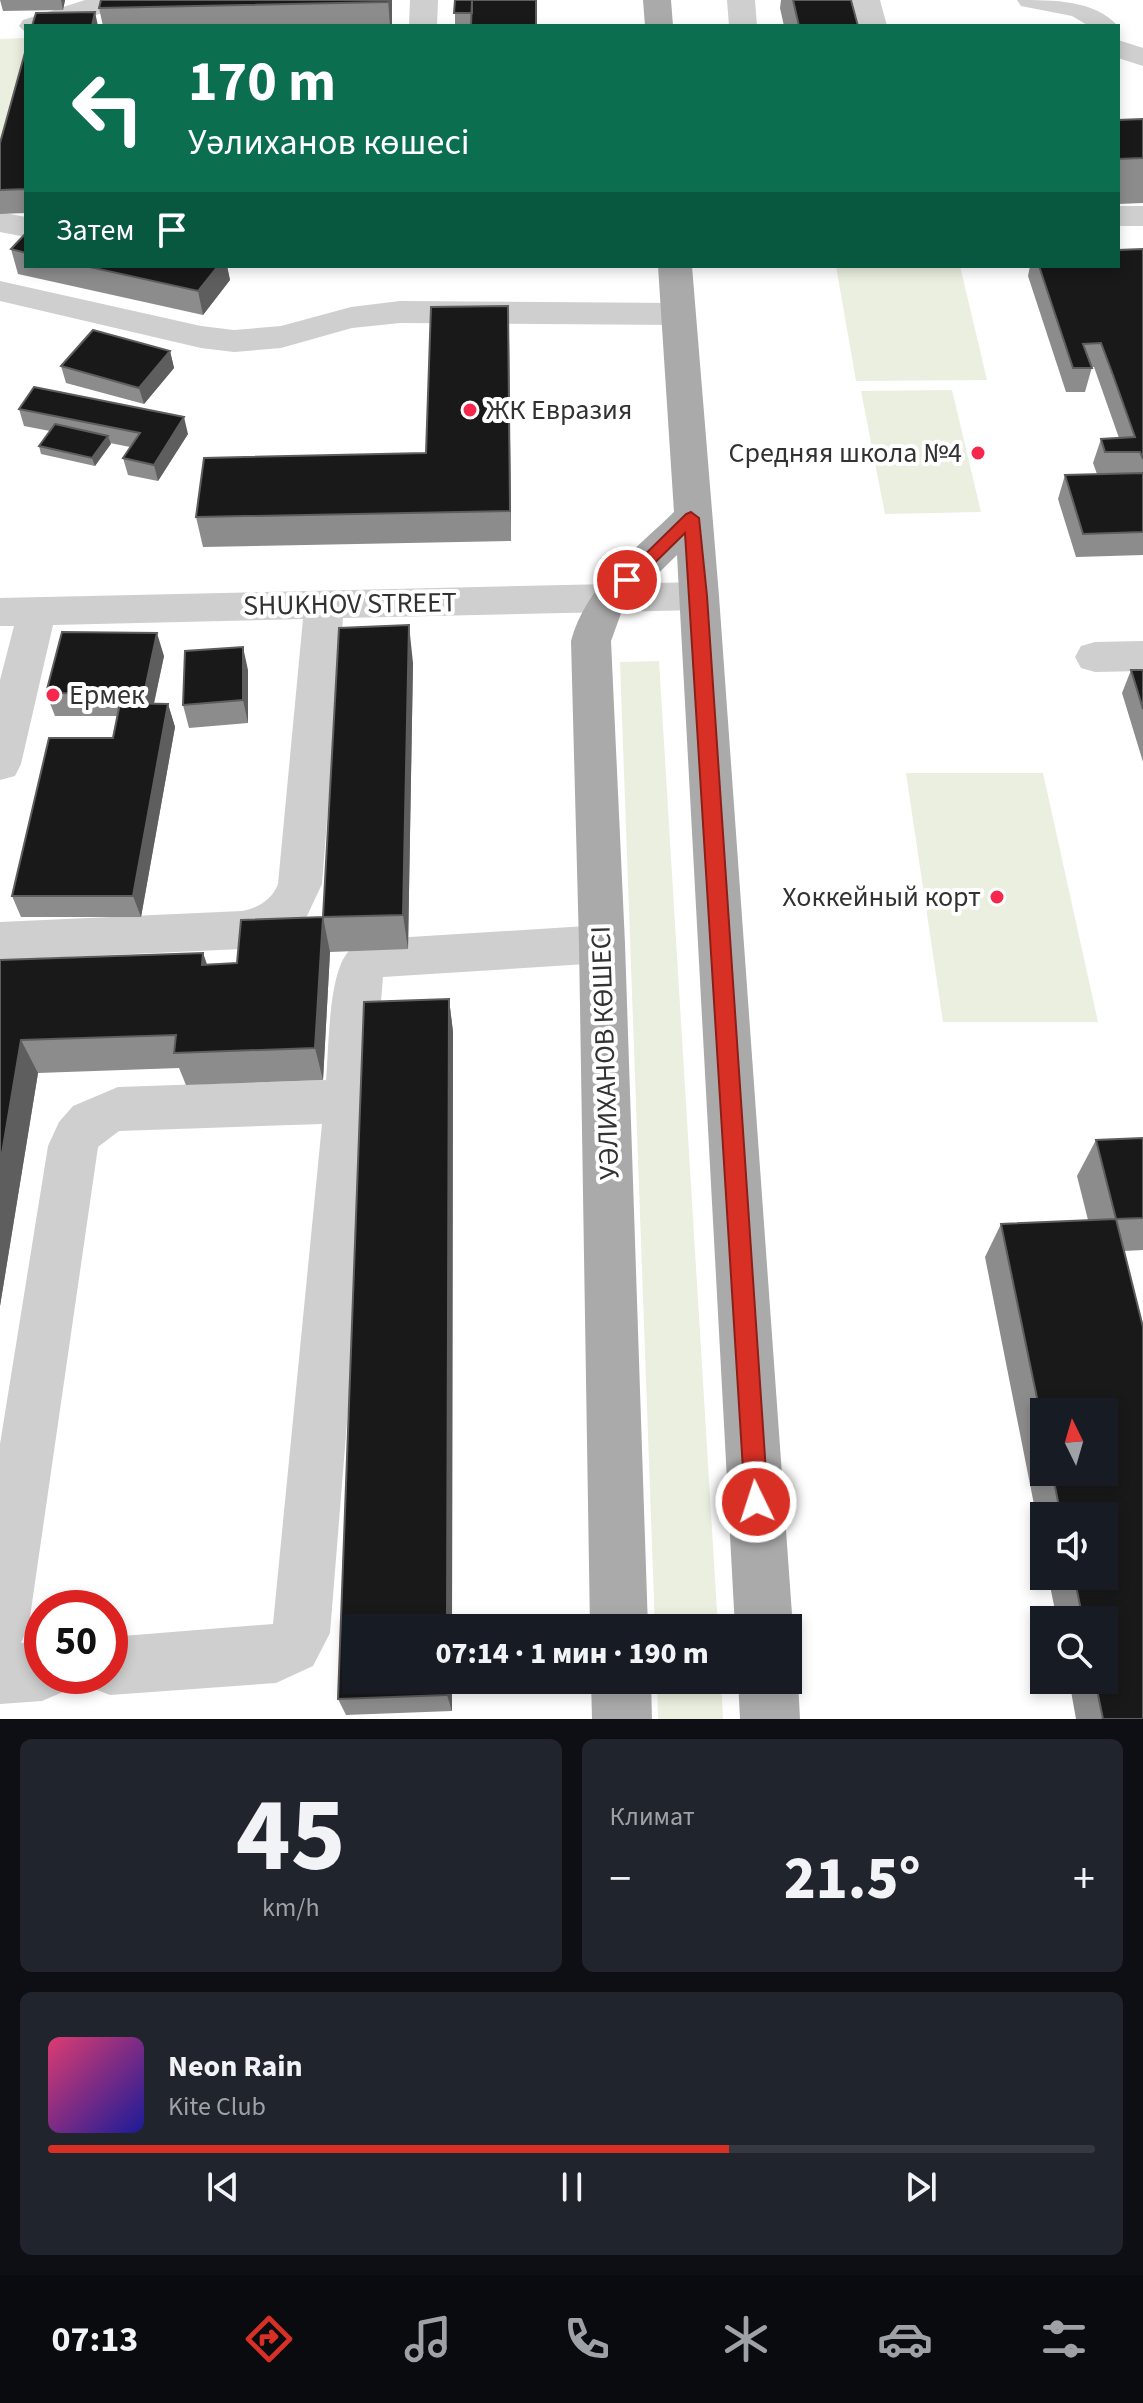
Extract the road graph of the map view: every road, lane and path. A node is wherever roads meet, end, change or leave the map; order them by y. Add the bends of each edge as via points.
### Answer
1 (114, 0) edge
2 (424, 0) edge
3 (657, 0) edge
4 (741, 0) edge
5 (866, 0) edge
6 (1031, 0) edge
7 (39, 24) edge
8 (423, 24) edge
9 (659, 24) edge
10 (743, 24) edge
11 (872, 24) edge
12 (1103, 24) edge
13 (24, 27) edge
14 (0, 28) edge
15 (1120, 50) edge
16 (1143, 57) edge
17 (1120, 216) edge
18 (1143, 216) edge
19 (0, 222) edge
20 (24, 227) edge
21 (675, 268) edge
22 (0, 291) edge
23 (678, 314) junction
24 (691, 518) junction
25 (699, 596) junction
26 (608, 599) junction
27 (324, 604) junction
28 (19, 611) edge
29 (1143, 656) edge
30 (1095, 657) dead end
31 (0, 764) edge
32 (0, 941) edge
33 (602, 944) junction
34 (348, 1101) junction
35 (619, 1614) edge
36 (763, 1614) edge
37 (0, 1624) edge
38 (128, 1665) edge
39 (24, 1672) edge
40 (0, 1674) edge
41 (621, 1694) edge
42 (769, 1694) edge
43 (622, 1719) edge
44 (770, 1719) edge

1 - 7 street
2 - 8 street
3 - 9 main road
4 - 10 street
5 - 11 street
6 - 12 street via 1096,15
13 - 14 street
15 - 16 street
17 - 18 street
19 - 20 street
21 - 23 main road
22 - 23 street via 234,341 281,337 351,318 400,312
23 - 24 main road
24 - 25 main road
24 - 26 main road, УӘЛИХАНОВ КӨШЕСІ
25 - 26 street, SHUKHOV STREET
25 - 36 main road
26 - 27 street, SHUKHOV STREET
26 - 33 main road, УӘЛИХАНОВ КӨШЕСІ via 591,641
27 - 28 street, SHUKHOV STREET
27 - 32 street via 300,884 284,913 267,926 242,930
28 - 31 street
29 - 30 street
33 - 34 street via 378,958 366,964 360,974
33 - 35 main road, УӘЛИХАНОВ КӨШЕСІ
34 - 37 street via 118,1109 88,1121 78,1133
34 - 38 street via 301,1633 286,1652 271,1655
39 - 40 street
41 - 43 main road
42 - 44 main road

